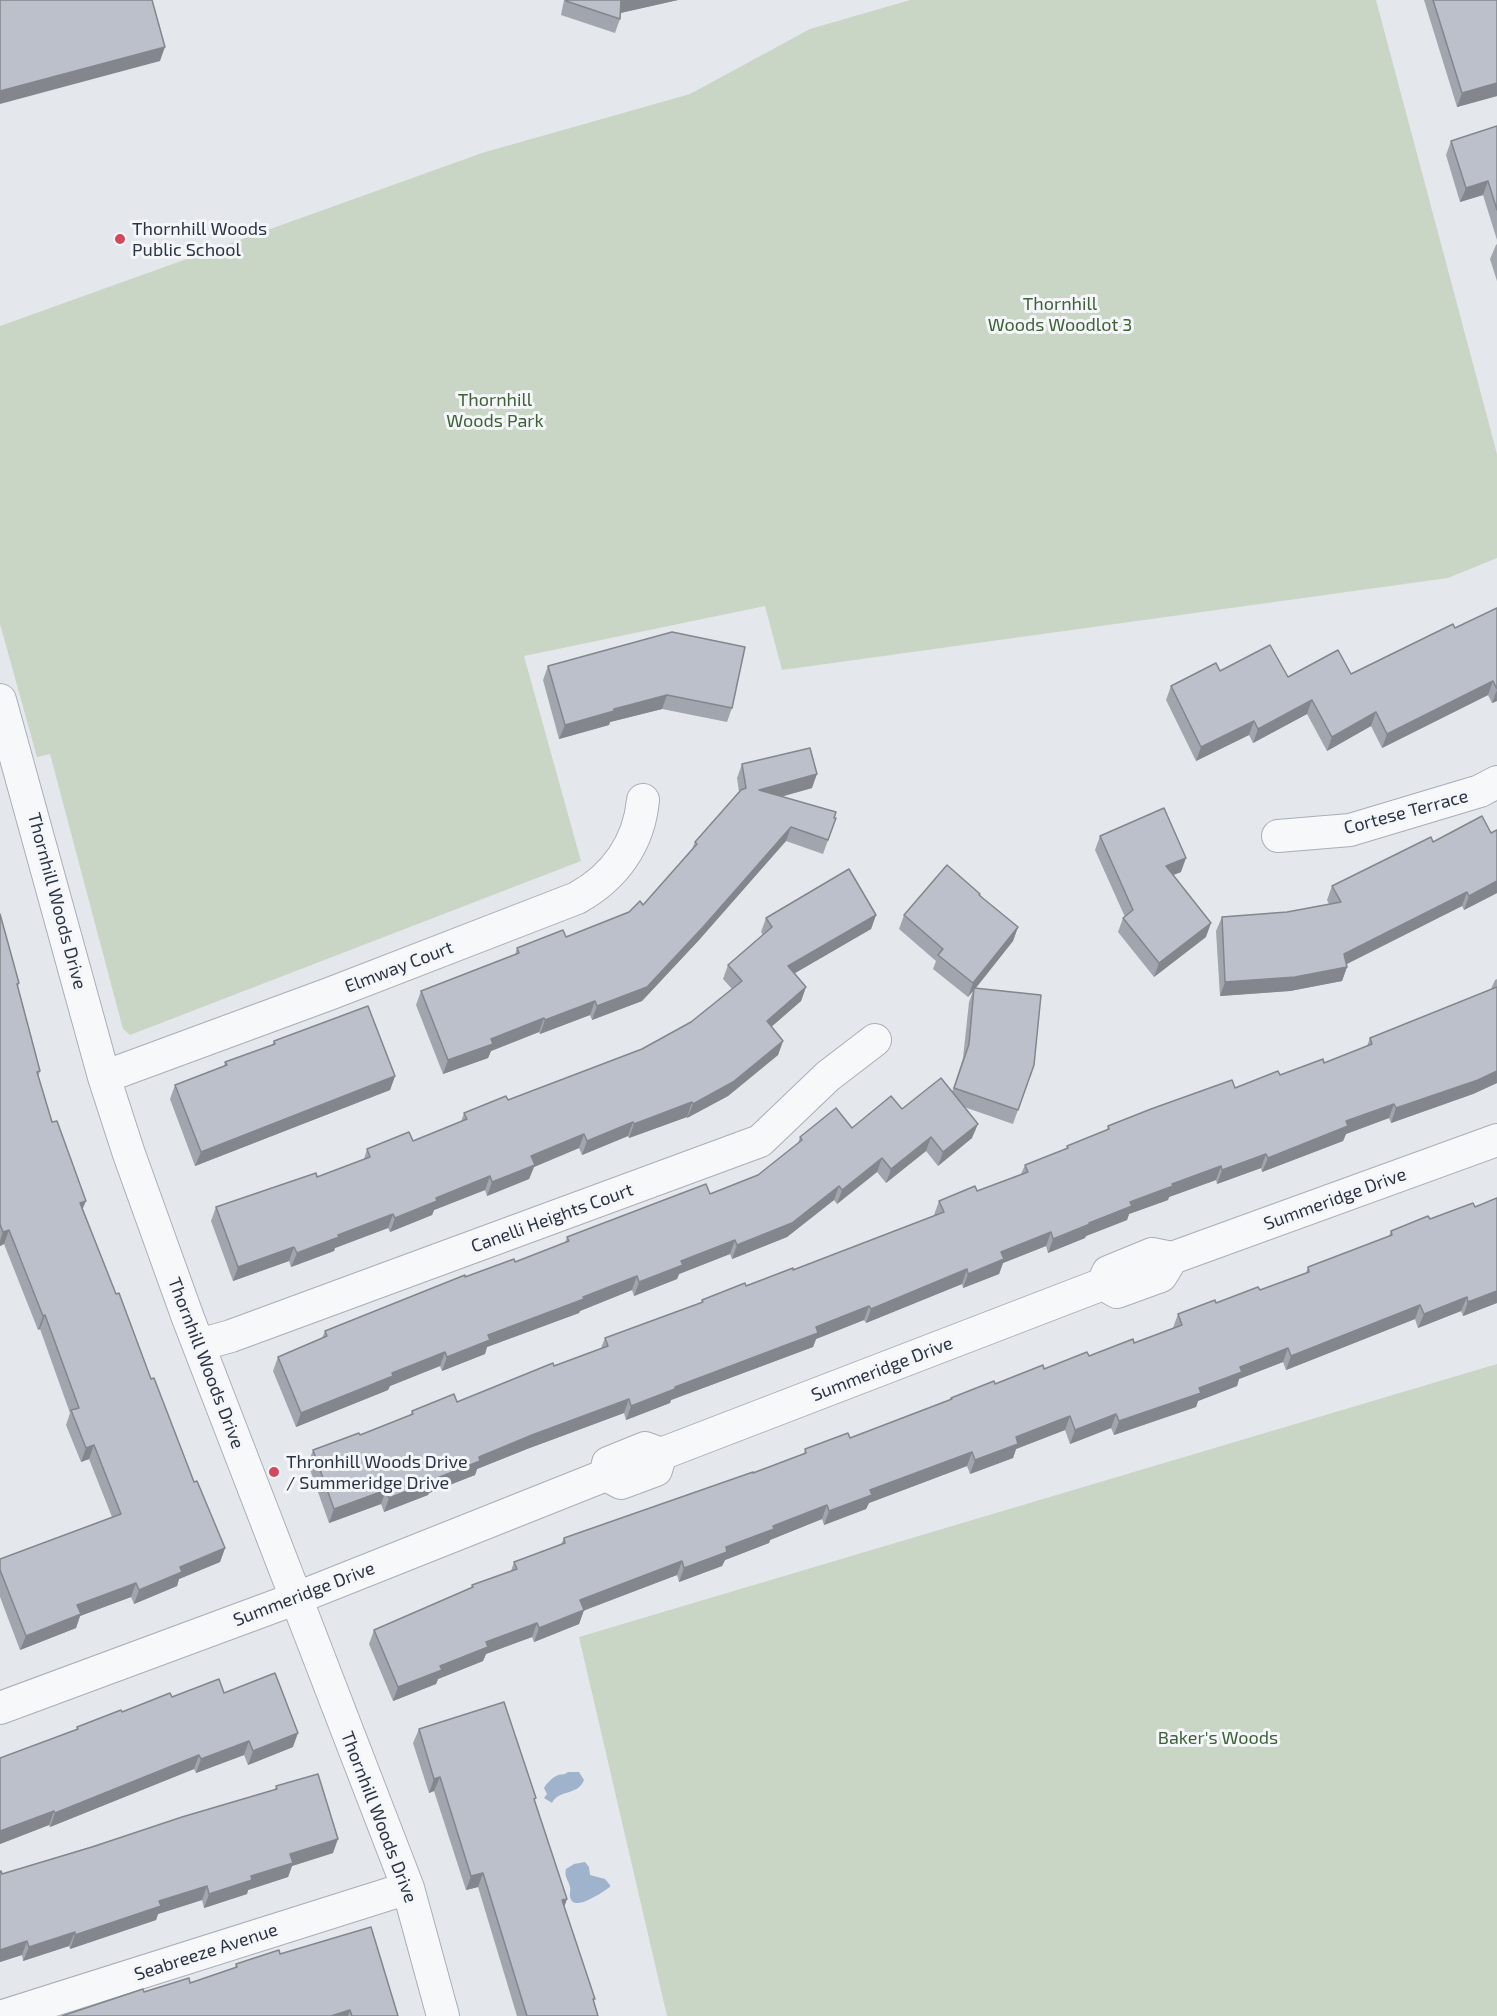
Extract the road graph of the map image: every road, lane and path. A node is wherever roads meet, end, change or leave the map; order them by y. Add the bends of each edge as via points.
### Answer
1 (0, 700) edge
2 (1497, 782) edge
3 (643, 800) dead end
4 (1278, 836) dead end
5 (875, 1040) dead end
6 (104, 1077) junction
7 (1497, 1140) edge
8 (199, 1346) junction
9 (297, 1598) junction
10 (0, 1708) edge
11 (408, 1888) junction
12 (3, 2016) edge
13 (443, 2016) edge

1 - 6 street, Thornhill Woods Drive
2 - 4 street, Cortese Terrace via 1480,791 1350,830
3 - 6 street, Elmway Court via 637,830 623,858 603,881 577,898
5 - 8 street, Canelli Heights Court via 828,1076 760,1141
6 - 8 street, Thornhill Woods Drive
7 - 9 street, Summeridge Drive via 1172,1258 1152,1254 1108,1272 1103,1284 662,1454 645,1448 608,1462 606,1475
8 - 9 street, Thornhill Woods Drive
9 - 10 street, Summeridge Drive
9 - 11 street, Thornhill Woods Drive
11 - 12 street, Seabreeze Avenue
11 - 13 street, Thornhill Woods Drive

